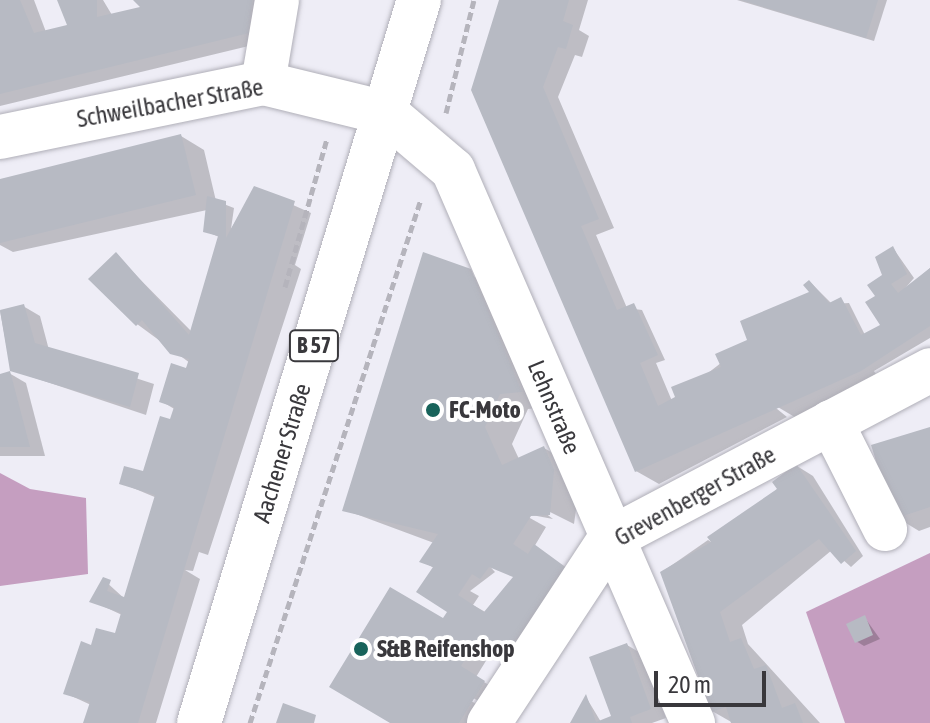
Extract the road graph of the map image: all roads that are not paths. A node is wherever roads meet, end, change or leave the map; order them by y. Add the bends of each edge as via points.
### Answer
1 (277, 0) edge
2 (419, 0) edge
3 (263, 83) junction
4 (386, 113) junction
5 (0, 137) edge
6 (930, 370) edge
7 (831, 422) junction
8 (885, 529) dead end
9 (610, 539) junction
10 (199, 723) edge
11 (489, 723) edge
12 (693, 723) edge

1 - 3 street
2 - 4 street, Aachener Straße / B 57
3 - 4 street, Schweilbacher Straße
3 - 5 street, Schweilbacher Straße
4 - 9 street, Lehnstraße via 453,170
4 - 10 street, Aachener Straße / B 57
6 - 7 street, Grevenberger Straße
7 - 8 street
7 - 9 street, Grevenberger Straße
9 - 11 street, Grevenberger Straße
9 - 12 street, Lehnstraße

